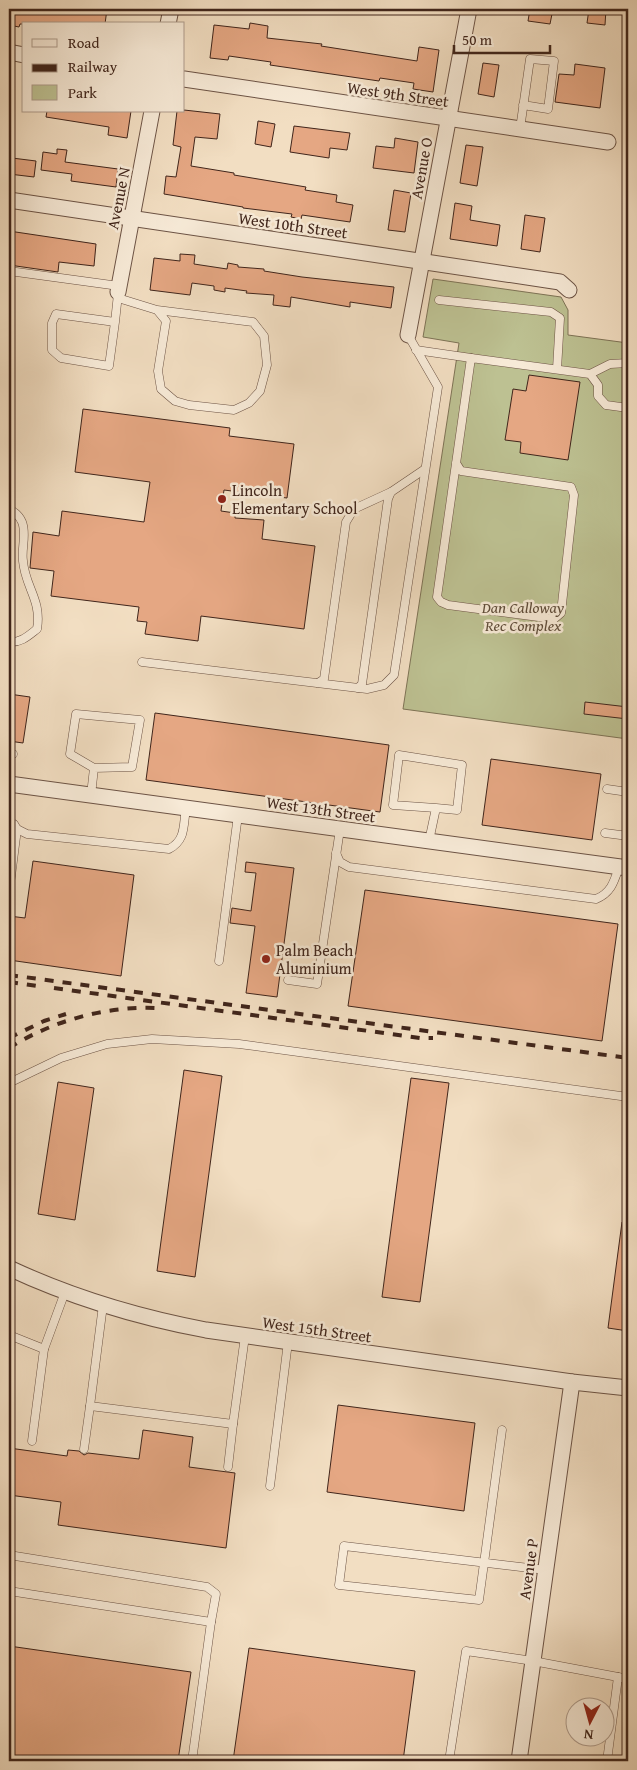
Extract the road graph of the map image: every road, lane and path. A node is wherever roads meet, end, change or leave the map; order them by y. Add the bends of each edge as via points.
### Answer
1 (171, 9) edge
2 (468, 9) edge
3 (168, 22) edge
4 (9, 52) edge
5 (22, 55) edge
6 (185, 79) edge
7 (524, 105) junction
8 (152, 112) edge
9 (448, 118) junction
10 (520, 129) junction
11 (608, 142) dead end
12 (9, 200) edge
13 (132, 219) junction
14 (421, 262) junction
15 (9, 270) edge
16 (569, 290) dead end
17 (118, 292) junction
18 (439, 300) dead end
19 (157, 310) junction
20 (114, 322) junction
21 (408, 335) joint
22 (416, 350) junction
23 (471, 358) junction
24 (628, 363) edge
25 (557, 369) junction
26 (590, 374) junction
27 (628, 408) edge
28 (456, 463) junction
29 (425, 469) junction
30 (391, 492) junction
31 (9, 509) edge
32 (9, 642) edge
33 (142, 662) dead end
34 (318, 683) junction
35 (358, 688) junction
36 (94, 768) junction
37 (9, 784) edge
38 (607, 789) dead end
39 (628, 792) edge
40 (91, 795) junction
41 (186, 808) junction
42 (436, 808) junction
43 (238, 815) junction
44 (9, 823) edge
45 (17, 829) junction
46 (340, 829) junction
47 (605, 833) dead end
48 (628, 836) edge
49 (429, 841) junction
50 (336, 853) junction
51 (624, 868) edge
52 (9, 892) edge
53 (219, 961) dead end
54 (288, 980) dead end
55 (9, 1083) edge
56 (628, 1097) edge
57 (9, 1268) edge
58 (65, 1292) junction
59 (103, 1305) junction
60 (9, 1336) edge
61 (245, 1336) junction
62 (288, 1342) junction
63 (44, 1349) junction
64 (572, 1382) junction
65 (628, 1388) edge
66 (90, 1406) junction
67 (233, 1424) junction
68 (502, 1430) dead end
69 (32, 1441) dead end
70 (84, 1450) dead end
71 (228, 1467) dead end
72 (270, 1486) dead end
73 (9, 1554) edge
74 (484, 1563) junction
75 (546, 1570) junction
76 (9, 1590) edge
77 (211, 1622) junction
78 (533, 1661) junction
79 (618, 1678) junction
80 (628, 1679) edge
81 (192, 1761) edge
82 (448, 1761) edge
83 (519, 1761) edge
84 (607, 1761) edge

1 - 3 street
2 - 9 street, Avenue O
4 - 5 street
6 - 9 street, West 9th Street
7 - 7 lane via 530,58 554,62 548,109
7 - 10 lane
8 - 13 street, Avenue N
9 - 10 street, West 9th Street
9 - 14 street, Avenue O
10 - 11 street, West 9th Street
12 - 13 street, West 10th Street
13 - 14 street, West 10th Street
13 - 17 street, Avenue N
14 - 16 street, West 10th Street via 560,282
14 - 21 street, Avenue O
15 - 17 lane
17 - 19 lane
17 - 20 lane
18 - 25 lane via 551,312 560,318
19 - 19 lane via 166,321 158,371 161,389 175,401 189,406 234,410 249,404 260,391 267,365 264,336 253,322
20 - 20 lane via 109,366 61,358 52,350 52,324 56,314
21 - 22 lane
22 - 23 lane
22 - 29 lane via 438,387
23 - 25 lane
23 - 28 lane
24 - 26 lane via 610,364
25 - 26 lane
26 - 27 lane via 598,384 598,396 606,405
28 - 28 lane via 437,597 448,605 554,618 561,613 574,495 571,487 461,471
29 - 30 lane
29 - 35 lane via 394,675 384,685
30 - 34 lane via 354,509 346,522 324,679
30 - 35 lane via 362,684
31 - 32 lane via 16,512 23,523 22,560 39,615 37,629 16,642
33 - 34 lane
34 - 35 lane
36 - 36 lane via 70,754 76,714 140,720 132,767
36 - 40 lane
37 - 40 street, West 13th Street
38 - 39 lane
40 - 41 street, West 13th Street
41 - 43 street, West 13th Street
41 - 45 lane via 182,836 178,844 169,849 27,834
42 - 42 lane via 457,810 462,765 399,755 393,805
42 - 49 lane
43 - 46 street, West 13th Street
43 - 53 lane
44 - 45 lane
45 - 52 lane
46 - 49 street, West 13th Street
46 - 50 lane
47 - 48 lane
49 - 51 street, West 13th Street
50 - 51 lane via 340,862 350,867 596,899 605,895
50 - 54 lane via 317,984
55 - 56 lane via 61,1058 107,1044 152,1039 240,1044
57 - 58 street, West 15th Street
58 - 59 street, West 15th Street
58 - 63 lane
59 - 61 street, West 15th Street via 154,1320
59 - 66 lane
60 - 63 lane
61 - 62 street, West 15th Street
61 - 67 lane
62 - 64 street, West 15th Street
62 - 72 lane
63 - 69 lane
64 - 65 street, West 15th Street
64 - 75 street, Avenue P
66 - 67 lane
66 - 70 lane
67 - 71 lane
68 - 74 lane
73 - 77 lane via 207,1587 216,1594
74 - 74 lane via 344,1546 339,1585 479,1600
74 - 75 lane
75 - 78 street, Avenue P
76 - 77 lane
77 - 81 lane
78 - 79 lane
78 - 82 lane via 466,1651
78 - 83 street, Avenue P
79 - 80 lane
79 - 84 lane

